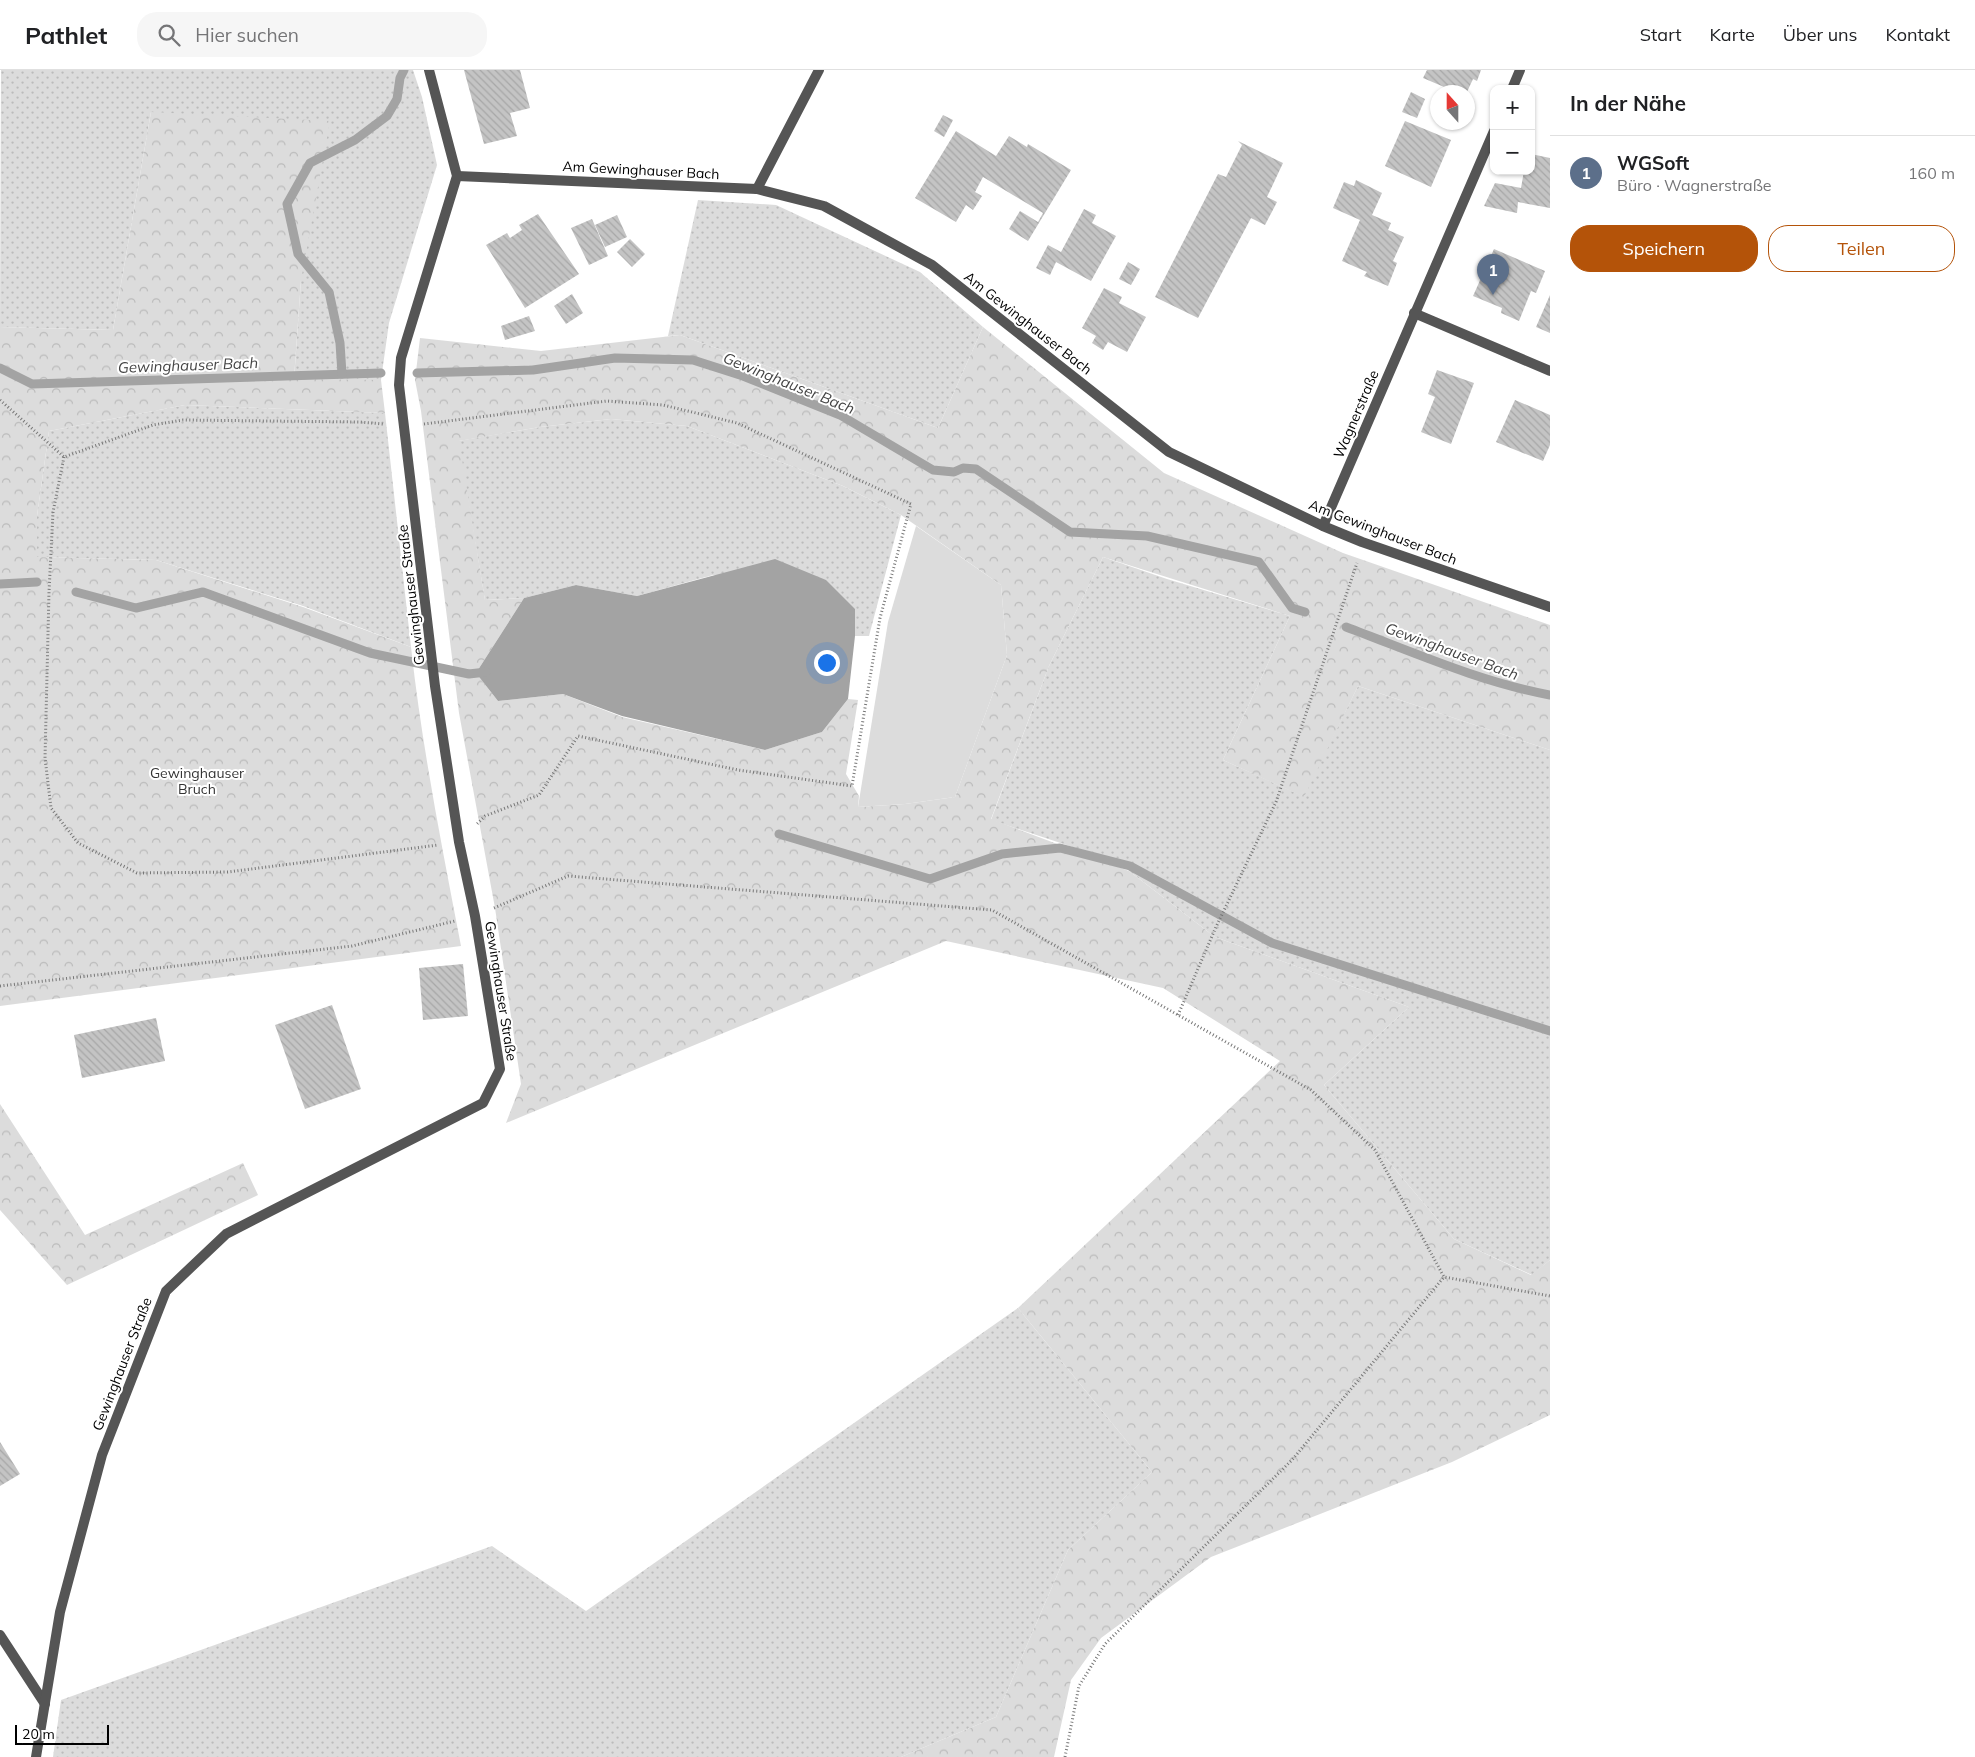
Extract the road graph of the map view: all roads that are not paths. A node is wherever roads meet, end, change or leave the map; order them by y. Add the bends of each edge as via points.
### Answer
1 (429, 70) edge
2 (820, 70) edge
3 (1520, 70) edge
4 (1514, 85) edge
5 (1490, 140) edge
6 (458, 176) junction
7 (757, 189) junction
8 (1414, 313) junction
9 (1550, 371) edge
10 (1323, 526) junction
11 (1550, 606) edge
12 (0, 1636) edge
13 (45, 1704) junction
14 (36, 1757) edge

1 - 6 street
2 - 7 street
3 - 4 street
5 - 8 street, Wagnerstraße
6 - 7 street, Am Gewinghauser Bach
6 - 13 street, Gewinghauser Straße via 401,358 399,385 435,686 500,1070 482,1103 226,1234 166,1291 102,1455 60,1612
7 - 10 street, Am Gewinghauser Bach via 824,206 932,265 1169,452
8 - 9 street
8 - 10 street, Wagnerstraße
10 - 11 street, Am Gewinghauser Bach
12 - 13 street
13 - 14 street, Gewinghauser Straße

